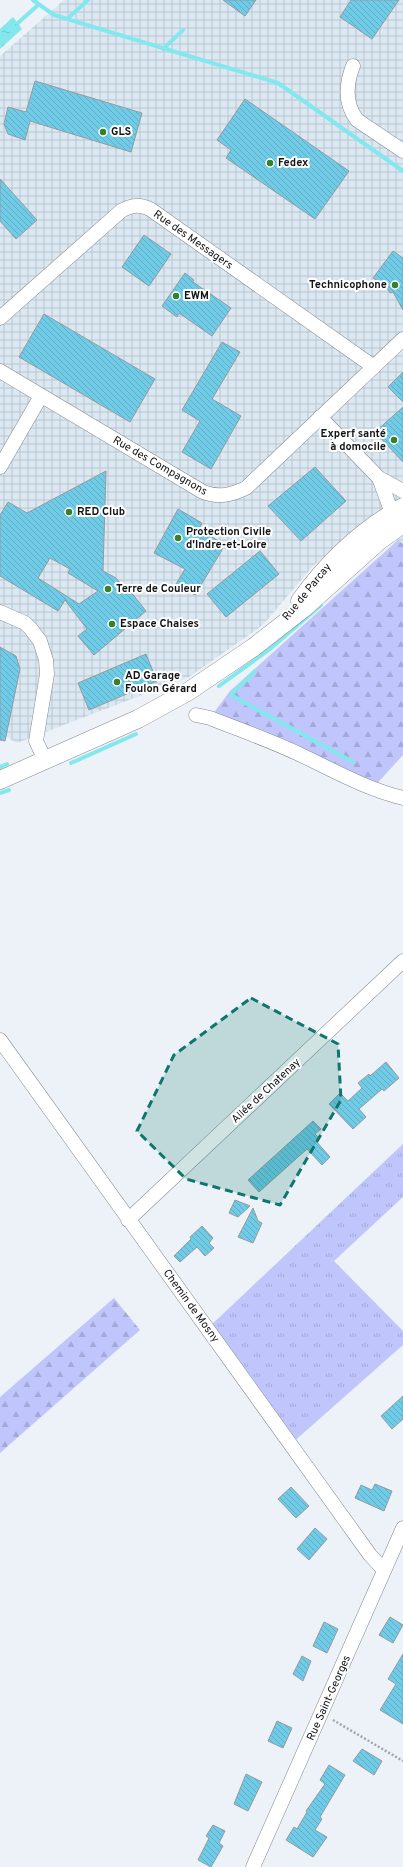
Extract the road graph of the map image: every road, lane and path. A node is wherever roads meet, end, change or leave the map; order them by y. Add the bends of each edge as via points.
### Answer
1 (353, 66) dead end
2 (403, 151) edge
3 (0, 318) edge
4 (403, 338) edge
5 (374, 367) junction
6 (0, 371) edge
7 (41, 396) junction
8 (320, 417) junction
9 (0, 467) edge
10 (399, 507) edge
11 (0, 612) edge
12 (280, 625) junction
13 (196, 715) dead end
14 (45, 760) junction
15 (0, 780) edge
16 (403, 798) edge
17 (403, 961) edge
18 (0, 1040) edge
19 (128, 1220) junction
20 (403, 1528) edge
21 (384, 1570) junction
22 (322, 1714) junction
23 (403, 1762) edge
24 (253, 1867) edge

1 - 2 street via 347,81 352,114
3 - 5 street, Rue des Messagers via 121,211 132,206 141,206 150,209
4 - 5 street
5 - 8 street
6 - 7 street, Rue des Compagnons
7 - 8 street, Rue des Compagnons via 203,492 220,496 246,488
7 - 9 street
8 - 10 street via 379,478
10 - 12 street, Rue de Parcay via 329,564
10 - 12 street, Rue de Parcay via 380,540 304,608
11 - 14 street via 31,628 40,641 46,660 47,674 36,741
12 - 14 street via 254,647 182,695 138,719
13 - 16 street via 210,718 300,754 364,786
14 - 15 street
17 - 19 street, Allée de Chatenay
18 - 19 street, Chemin de Mosny
19 - 21 street, Chemin de Mosny via 370,1555
20 - 21 street, Rue Saint-Georges
21 - 22 street, Rue Saint-Georges
22 - 23 path
22 - 24 street, Rue Saint-Georges

